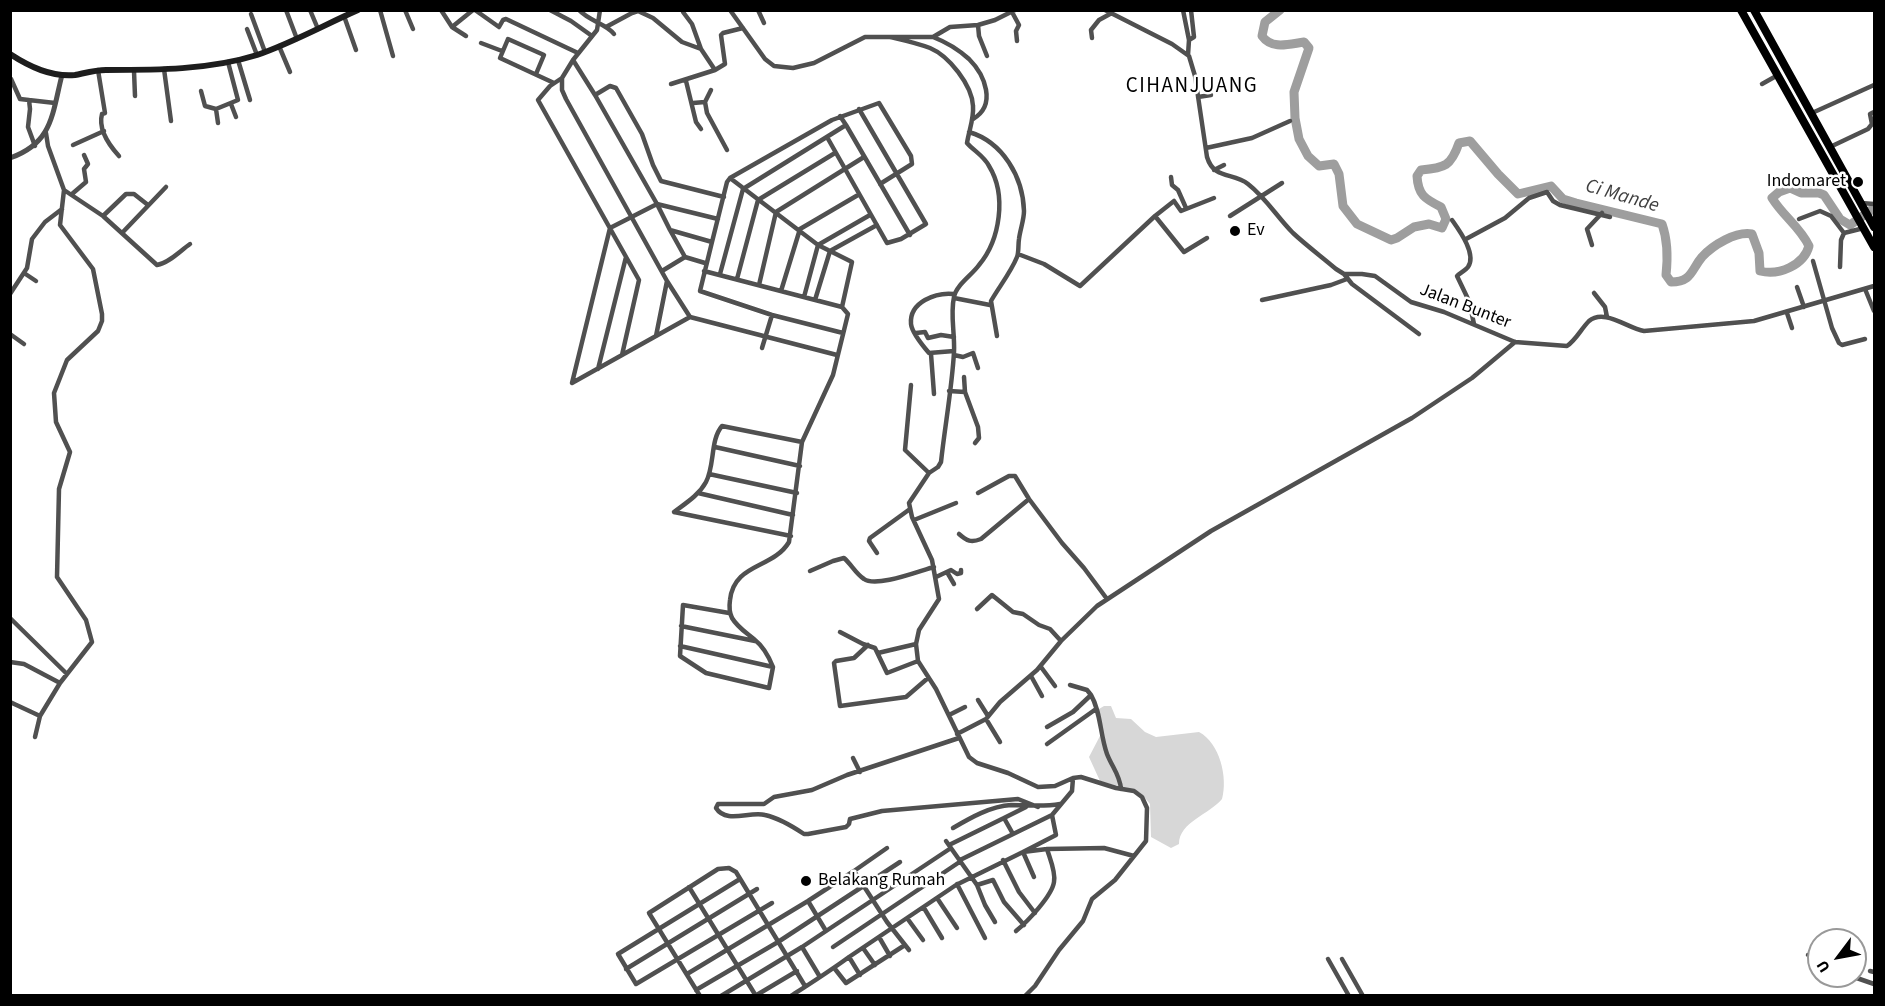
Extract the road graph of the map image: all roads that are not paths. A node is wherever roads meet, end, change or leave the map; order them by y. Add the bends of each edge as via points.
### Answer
1 (286, 10) edge
2 (310, 10) edge
3 (380, 10) edge
4 (405, 10) edge
5 (441, 10) edge
6 (474, 10) edge
7 (550, 10) edge
8 (579, 10) edge
9 (600, 10) edge
10 (730, 10) edge
11 (758, 10) edge
12 (1105, 10) edge
13 (1183, 10) edge
14 (1191, 10) edge
15 (1741, 10) edge
16 (1754, 10) edge
17 (354, 11) edge
18 (1013, 11) edge
19 (683, 12) edge
20 (251, 14) dead end
21 (1110, 14) junction
22 (345, 16) junction
23 (764, 23) dead end
24 (599, 25) junction
25 (978, 25) junction
26 (452, 27) junction
27 (606, 27) junction
28 (743, 28) junction
29 (247, 29) dead end
30 (318, 29) junction
31 (413, 29) dead end
32 (614, 34) dead end
33 (466, 36) dead end
34 (592, 36) junction
35 (890, 37) junction
36 (933, 37) junction
37 (1092, 38) dead end
38 (297, 39) junction
39 (1017, 40) dead end
40 (1189, 40) junction
41 (481, 43) dead end
42 (279, 46) junction
43 (701, 48) junction
44 (356, 50) dead end
45 (502, 51) junction
46 (265, 52) junction
47 (578, 53) junction
48 (10, 54) edge
49 (256, 55) junction
50 (1188, 55) junction
51 (393, 56) dead end
52 (987, 56) dead end
53 (237, 60) junction
54 (573, 60) junction
55 (228, 62) junction
56 (164, 69) junction
57 (98, 70) junction
58 (715, 70) junction
59 (134, 71) junction
60 (290, 72) dead end
61 (536, 74) junction
62 (62, 75) junction
63 (1778, 75) junction
64 (562, 78) junction
65 (11, 79) edge
66 (686, 81) junction
67 (555, 83) junction
68 (672, 84) dead end
69 (1762, 84) dead end
70 (1875, 85) edge
71 (13, 89) edge
72 (711, 90) dead end
73 (201, 91) dead end
74 (595, 95) junction
75 (1211, 95) dead end
76 (135, 96) dead end
77 (1198, 97) junction
78 (29, 100) junction
79 (250, 100) dead end
80 (705, 102) junction
81 (55, 103) junction
82 (693, 103) junction
83 (231, 104) junction
84 (216, 109) junction
85 (859, 109) junction
86 (1875, 112) edge
87 (1812, 113) junction
88 (840, 116) junction
89 (236, 117) dead end
90 (973, 119) junction
91 (171, 121) dead end
92 (1290, 121) dead end
93 (218, 123) dead end
94 (846, 125) junction
95 (701, 129) dead end
96 (104, 131) junction
97 (969, 132) junction
98 (46, 133) junction
99 (827, 137) junction
100 (35, 146) junction
101 (73, 146) dead end
102 (1830, 147) junction
103 (1206, 148) junction
104 (727, 150) dead end
105 (835, 153) junction
106 (84, 155) dead end
107 (119, 156) dead end
108 (864, 157) junction
109 (10, 158) edge
110 (1224, 165) dead end
111 (844, 169) junction
112 (1214, 170) junction
113 (898, 175) junction
114 (1171, 177) dead end
115 (730, 178) junction
116 (1281, 183) dead end
117 (880, 184) junction
118 (166, 187) dead end
119 (743, 189) junction
120 (64, 190) junction
121 (72, 194) junction
122 (858, 195) junction
123 (1263, 196) junction
124 (723, 197) junction
125 (1214, 198) dead end
126 (758, 200) junction
127 (1857, 202) junction
128 (657, 204) junction
129 (1875, 204) edge
130 (148, 205) junction
131 (1186, 208) junction
132 (62, 209) junction
133 (776, 212) junction
134 (1602, 213) junction
135 (870, 215) junction
136 (103, 216) junction
137 (632, 216) junction
138 (1155, 216) junction
139 (1230, 216) dead end
140 (1610, 217) dead end
141 (717, 219) junction
142 (1799, 219) dead end
143 (1452, 220) dead end
144 (877, 225) junction
145 (1873, 226) edge
146 (610, 228) junction
147 (1864, 228) junction
148 (800, 229) junction
149 (670, 230) junction
150 (122, 232) junction
151 (1844, 233) junction
152 (910, 234) junction
153 (1207, 238) dead end
154 (1466, 239) junction
155 (711, 242) junction
156 (190, 244) dead end
157 (818, 245) junction
158 (1592, 245) dead end
159 (1875, 247) edge
160 (830, 250) junction
161 (1018, 254) junction
162 (626, 257) junction
163 (685, 257) junction
164 (1814, 261) dead end
165 (705, 263) junction
166 (1840, 267) dead end
167 (662, 271) junction
168 (704, 271) junction
169 (24, 273) junction
170 (720, 274) junction
171 (1346, 277) junction
172 (738, 279) junction
173 (36, 281) dead end
174 (667, 281) junction
175 (759, 285) junction
176 (1875, 286) edge
177 (1797, 287) dead end
178 (1865, 289) junction
179 (781, 291) junction
180 (1594, 293) dead end
181 (10, 294) edge
182 (954, 296) junction
183 (804, 297) junction
184 (816, 300) junction
185 (1262, 300) dead end
186 (1824, 301) junction
187 (990, 305) junction
188 (842, 307) junction
189 (1804, 307) junction
190 (1875, 311) edge
191 (1787, 313) junction
192 (772, 315) junction
193 (690, 317) junction
194 (1607, 317) junction
195 (1474, 324) junction
196 (1792, 328) dead end
197 (843, 333) junction
198 (916, 333) junction
199 (10, 334) edge
200 (1419, 334) dead end
201 (656, 336) junction
202 (997, 336) dead end
203 (954, 337) junction
204 (765, 338) junction
205 (1865, 339) dead end
206 (1515, 342) junction
207 (24, 344) dead end
208 (762, 348) dead end
209 (954, 353) junction
210 (932, 354) junction
211 (622, 355) junction
212 (837, 356) junction
213 (978, 368) dead end
214 (598, 369) junction
215 (964, 377) dead end
216 (911, 385) dead end
217 (949, 392) junction
218 (965, 392) junction
219 (934, 394) dead end
220 (802, 442) junction
221 (975, 443) dead end
222 (715, 447) junction
223 (800, 466) junction
224 (929, 473) junction
225 (709, 474) junction
226 (698, 493) junction
227 (796, 493) junction
228 (978, 493) dead end
229 (1029, 499) junction
230 (956, 503) dead end
231 (903, 504) dead end
232 (909, 508) junction
233 (793, 515) junction
234 (914, 520) junction
235 (959, 534) dead end
236 (791, 536) junction
237 (877, 553) dead end
238 (934, 567) junction
239 (962, 570) dead end
240 (810, 571) dead end
241 (946, 572) junction
242 (936, 577) junction
243 (954, 584) dead end
244 (1107, 599) junction
245 (977, 609) dead end
246 (729, 613) junction
247 (10, 618) edge
248 (681, 626) junction
249 (840, 632) dead end
250 (1061, 641) junction
251 (758, 642) junction
252 (916, 644) junction
253 (868, 645) junction
254 (680, 646) junction
255 (764, 651) junction
256 (878, 652) junction
257 (918, 660) junction
258 (10, 662) edge
259 (761, 664) junction
260 (773, 667) junction
261 (1041, 667) junction
262 (67, 674) junction
263 (1031, 676) junction
264 (928, 678) junction
265 (60, 683) junction
266 (1070, 685) dead end
267 (1055, 686) dead end
268 (1091, 695) junction
269 (1042, 696) dead end
270 (978, 700) dead end
271 (10, 702) edge
272 (965, 707) dead end
273 (1096, 709) junction
274 (949, 715) junction
275 (40, 716) junction
276 (987, 717) junction
277 (1047, 727) dead end
278 (958, 736) junction
279 (35, 737) dead end
280 (1000, 742) dead end
281 (1047, 744) dead end
282 (853, 758) dead end
283 (860, 772) junction
284 (1073, 778) junction
285 (1121, 789) junction
286 (1060, 804) junction
287 (1027, 806) junction
288 (1038, 807) junction
289 (1052, 815) junction
290 (1004, 818) junction
291 (953, 828) dead end
292 (1013, 834) junction
293 (949, 845) junction
294 (887, 848) dead end
295 (1047, 849) junction
296 (1023, 852) junction
297 (1134, 856) junction
298 (1003, 860) junction
299 (960, 861) junction
300 (900, 862) dead end
301 (854, 871) junction
302 (972, 877) junction
303 (1034, 878) dead end
304 (740, 879) junction
305 (957, 884) junction
306 (977, 885) junction
307 (864, 886) junction
308 (689, 887) junction
309 (758, 889) dead end
310 (748, 894) junction
311 (937, 898) junction
312 (872, 901) junction
313 (808, 902) junction
314 (772, 903) dead end
315 (699, 904) junction
316 (924, 908) junction
317 (759, 911) junction
318 (1035, 912) junction
319 (882, 915) junction
320 (817, 916) junction
321 (907, 918) junction
322 (708, 919) junction
323 (995, 922) dead end
324 (1024, 925) junction
325 (768, 926) junction
326 (892, 928) junction
327 (957, 928) dead end
328 (659, 929) junction
329 (826, 931) junction
330 (1016, 931) dead end
331 (718, 934) junction
332 (879, 937) junction
333 (942, 938) dead end
334 (985, 938) dead end
335 (923, 940) dead end
336 (778, 942) junction
337 (668, 944) junction
338 (802, 947) junction
339 (833, 947) dead end
340 (863, 948) junction
341 (728, 950) junction
342 (787, 956) junction
343 (890, 956) junction
344 (849, 957) junction
345 (678, 959) junction
346 (1328, 959) dead end
347 (1342, 959) dead end
348 (737, 965) junction
349 (875, 965) junction
350 (626, 969) junction
351 (835, 969) junction
352 (797, 971) junction
353 (687, 974) junction
354 (860, 975) junction
355 (820, 978) junction
356 (747, 980) junction
357 (805, 986) junction
358 (696, 990) junction
359 (755, 995) edge
360 (700, 996) edge
361 (721, 996) edge
362 (790, 996) edge
363 (1025, 996) edge
364 (1349, 996) edge
365 (1363, 996) edge

1 - 38 street
2 - 30 street
3 - 51 street
4 - 31 street
5 - 26 street
6 - 26 street
6 - 47 street via 499,27 506,19
7 - 34 street
8 - 24 street
9 - 24 street
10 - 28 street
11 - 23 street
12 - 21 street
13 - 40 street
14 - 40 street via 1194,37
15 - 63 highway
16 - 87 highway
17 - 22 main road
18 - 25 street
18 - 39 street via 1019,25
19 - 43 street via 694,27
20 - 46 street
21 - 37 street via 1091,30
21 - 50 street
22 - 30 main road
22 - 44 street
24 - 27 street
24 - 34 street
25 - 36 street via 953,26
25 - 52 street
26 - 33 street
27 - 32 street
27 - 43 street via 638,11 682,42
28 - 35 street via 765,59 780,68 814,63 865,37
28 - 58 street via 722,34 726,63
29 - 49 street
30 - 38 main road
34 - 47 street
35 - 36 street
35 - 90 street via 932,49 951,65 968,88
36 - 90 street via 969,60 984,82 985,106
38 - 42 main road
40 - 50 street
41 - 45 street
42 - 46 main road
42 - 60 street
43 - 58 street
45 - 61 street via 500,58
45 - 61 street via 507,39 544,55
46 - 49 main road
47 - 54 street
48 - 62 main road via 29,66
49 - 53 main road
50 - 77 street
53 - 55 main road
53 - 79 street
54 - 64 street
54 - 74 street
55 - 56 main road
55 - 83 street via 238,97
56 - 59 main road
56 - 91 street
57 - 59 main road
57 - 62 main road
57 - 96 street
58 - 66 street
59 - 76 street
61 - 67 street
62 - 81 street
63 - 69 street
63 - 127 highway
64 - 67 street
64 - 137 street via 566,99
65 - 71 street
66 - 68 street
66 - 82 street
67 - 146 street via 538,102
70 - 87 street
71 - 78 street via 20,99
72 - 80 street
73 - 84 street via 206,106
74 - 124 street via 610,86 616,88 642,134 662,182
74 - 128 street
75 - 77 street
77 - 103 street
78 - 81 street
78 - 100 street via 28,127
80 - 82 street
80 - 104 street
81 - 98 street
82 - 95 street
83 - 84 street
83 - 89 street
84 - 93 street
85 - 88 street
85 - 113 street
85 - 113 street via 882,104 912,160 910,167
86 - 102 street via 1870,114 1872,124 1868,129
87 - 102 highway
88 - 94 street
88 - 115 street
90 - 97 street
92 - 103 street via 1252,138
94 - 99 street
94 - 108 street
96 - 101 street
96 - 107 street
97 - 161 street via 989,140 1017,176 1024,212
97 - 182 street via 968,144 993,171 999,193 999,220 984,260
98 - 100 street
98 - 120 street
99 - 105 street
99 - 119 street
100 - 109 street
102 - 127 highway
103 - 112 street
105 - 111 street
105 - 126 street
106 - 121 street via 86,182
108 - 111 street
108 - 117 street
110 - 112 street
111 - 122 street
111 - 133 street
112 - 123 street via 1246,182
113 - 117 street
113 - 152 street via 926,224
114 - 131 street
115 - 119 street
115 - 124 street
116 - 123 street
117 - 152 street
118 - 130 street
119 - 126 street
119 - 170 street
120 - 121 street
120 - 132 street
121 - 136 street
122 - 135 street
122 - 148 street
123 - 139 street
123 - 171 street via 1292,232
124 - 141 street
125 - 131 street
126 - 133 street
126 - 172 street
127 - 129 street
127 - 145 highway
127 - 147 highway via 1855,212
128 - 137 street
128 - 141 street
128 - 149 street
130 - 136 street via 134,194 126,194
130 - 150 street
131 - 138 street via 1180,210 1174,201
132 - 169 street via 32,239
132 - 262 street via 60,226 93,269 102,314 98,331 62,367 54,393 56,422 70,452 59,489 57,577 86,620 92,642
133 - 148 street
133 - 175 street
134 - 140 street
134 - 154 street via 1560,205 1546,192 1529,198 1493,226
134 - 158 street via 1586,230
135 - 144 street
135 - 157 street
136 - 150 street
137 - 146 street
137 - 167 street
138 - 153 street via 1184,252
138 - 161 street via 1082,286
141 - 155 street
142 - 151 street via 1821,211 1831,216
143 - 154 street
144 - 152 street via 887,243
144 - 160 street
145 - 147 highway
146 - 162 street
146 - 214 street via 572,383
147 - 151 street
147 - 159 highway
148 - 157 street
148 - 179 street
149 - 155 street
149 - 163 street
150 - 156 street via 160,265
151 - 166 street
154 - 195 street via 1470,262 1456,276 1469,302
155 - 165 street
157 - 160 street
157 - 183 street
160 - 184 street
160 - 188 street via 852,262
161 - 187 street
162 - 211 street via 639,283
162 - 214 street
163 - 165 street
163 - 167 street
164 - 186 street
165 - 168 street
167 - 174 street
168 - 170 street
168 - 192 street via 700,291
169 - 173 street
169 - 181 street
170 - 172 street
171 - 185 street via 1331,285
171 - 195 street, Jalan Bunter via 1375,276 1411,302
171 - 200 street
172 - 175 street
174 - 193 street
174 - 201 street
175 - 179 street
176 - 178 street
177 - 189 street
178 - 186 street
178 - 190 street
179 - 183 street
180 - 194 street via 1605,307
182 - 187 street
182 - 198 street via 942,294 916,307 911,326
182 - 203 street
183 - 184 street
184 - 188 street
186 - 189 street
186 - 205 street via 1839,344
187 - 202 street
188 - 197 street via 848,314
189 - 191 street
191 - 194 street via 1754,321 1655,331 1634,329
191 - 196 street
192 - 197 street
192 - 204 street
193 - 201 street
193 - 204 street
194 - 206 street, Jalan Bunter via 1590,320 1567,346
195 - 206 street, Jalan Bunter
197 - 212 street
198 - 203 street via 925,332 928,338
198 - 210 street
199 - 207 street
201 - 211 street
203 - 209 street
204 - 208 street
204 - 212 street
206 - 244 street via 1472,378 1420,412 1211,531
209 - 210 street
209 - 213 street via 963,357 974,353
209 - 217 street
210 - 219 street
211 - 214 street
212 - 220 street via 833,375
215 - 218 street
216 - 224 street via 905,450
217 - 218 street
217 - 224 street via 941,462
218 - 221 street via 978,427 979,438
220 - 222 street via 722,426
220 - 223 street
222 - 223 street
222 - 225 street
223 - 227 street
224 - 232 street via 910,500
225 - 226 street
225 - 227 street
226 - 233 street
226 - 236 street via 674,512
227 - 233 street
228 - 229 street via 1014,475
229 - 235 street via 981,539 973,542
229 - 244 street
230 - 234 street
231 - 232 street
232 - 234 street
232 - 237 street via 870,538
233 - 236 street
234 - 238 street
236 - 246 street via 785,549 745,572 736,583
238 - 240 street via 870,582 844,558
238 - 242 street
239 - 241 street via 957,574
241 - 242 street
241 - 243 street
242 - 252 street via 939,601 922,623
244 - 250 street
245 - 250 street via 992,595 1013,612 1050,629
246 - 248 street via 683,605
246 - 251 street via 739,628
247 - 262 street
248 - 251 street
248 - 254 street
249 - 253 street
250 - 261 street
251 - 255 street
252 - 256 street
252 - 257 street
253 - 256 street
253 - 264 street via 858,656 834,663 840,706 906,697
254 - 259 street
254 - 260 street via 680,656 706,673 769,688
255 - 259 street
255 - 260 street
256 - 257 street via 887,673
257 - 264 street
258 - 265 street via 24,664
259 - 260 street
261 - 263 street
261 - 267 street
262 - 265 street
263 - 269 street
263 - 276 street
264 - 274 street
265 - 275 street
266 - 268 street
268 - 273 street
268 - 277 street via 1073,712
270 - 276 street
271 - 275 street
272 - 274 street
273 - 281 street
273 - 285 street
274 - 278 street
275 - 279 street
276 - 278 street
276 - 280 street
278 - 283 street
278 - 284 street via 974,761 1038,787 1056,786
282 - 283 street
283 - 288 street via 812,790 774,797 764,804 718,804 716,808 722,814 763,814 808,834 846,827 850,819 882,811 1018,799
284 - 285 street via 1088,778
284 - 286 street via 1072,791
285 - 297 street via 1139,794 1147,808 1146,841
286 - 288 street
286 - 289 street
287 - 288 street
287 - 290 street
287 - 291 street via 997,808
289 - 292 street
289 - 296 street via 1056,835
290 - 292 street
290 - 293 street
292 - 299 street
293 - 299 street
293 - 312 street
294 - 301 street
295 - 296 street
295 - 297 street via 1104,848
295 - 318 street via 1055,881
296 - 298 street
296 - 303 street
297 - 363 street via 1115,880 1092,899 1083,921
298 - 302 street
298 - 318 street via 1019,892
299 - 302 street
299 - 319 street
300 - 307 street
301 - 307 street
301 - 313 street
302 - 305 street
302 - 306 street
304 - 308 street via 726,867
304 - 310 street
304 - 315 street
305 - 311 street
305 - 334 street
306 - 323 street
306 - 324 street via 993,880 1004,902
307 - 312 street
307 - 320 street
308 - 315 street
308 - 328 street via 649,912
309 - 310 street
310 - 317 street
310 - 322 street
311 - 316 street
311 - 327 street
312 - 319 street
312 - 329 street
313 - 320 street
313 - 325 street
314 - 317 street
315 - 322 street
315 - 328 street
316 - 321 street
316 - 333 street
317 - 325 street
317 - 331 street
318 - 324 street
319 - 326 street
319 - 339 street
320 - 329 street
320 - 336 street
321 - 326 street
321 - 335 street
322 - 331 street
322 - 337 street
324 - 330 street
325 - 336 street
325 - 341 street
326 - 332 street
326 - 343 street via 907,947
328 - 337 street
328 - 350 street via 618,954
329 - 338 street
331 - 341 street
331 - 345 street
332 - 340 street
332 - 343 street
336 - 342 street
336 - 348 street
337 - 345 street
337 - 350 street
338 - 342 street
338 - 355 street
340 - 344 street
340 - 349 street
341 - 348 street
341 - 353 street
342 - 352 street
342 - 356 street
343 - 349 street
344 - 351 street
344 - 354 street
345 - 350 street via 636,984
345 - 353 street
346 - 364 street
347 - 365 street
348 - 356 street
348 - 358 street
349 - 354 street
351 - 354 street via 845,983
351 - 355 street
352 - 357 street
352 - 359 street
353 - 358 street
355 - 357 street
356 - 359 street
356 - 361 street
357 - 362 street
358 - 360 street

